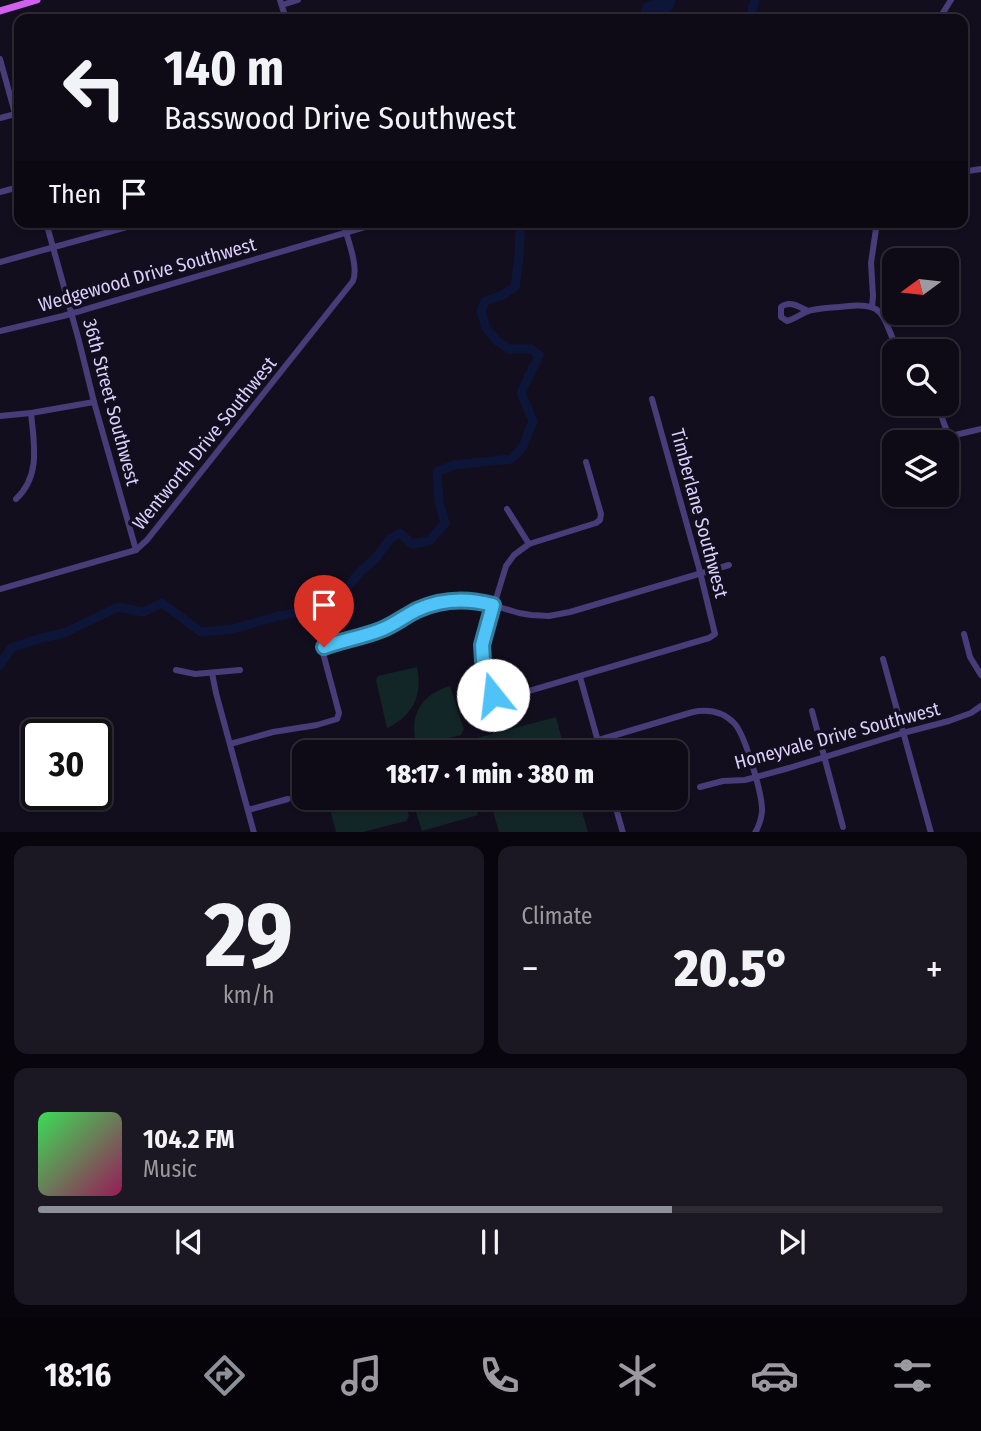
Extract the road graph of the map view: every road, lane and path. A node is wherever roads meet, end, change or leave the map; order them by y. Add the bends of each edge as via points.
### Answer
1 (37, 0) edge
2 (298, 0) edge
3 (281, 2) edge
4 (0, 11) edge
5 (0, 60) edge
6 (14, 110) edge
7 (48, 228) edge
8 (123, 228) edge
9 (345, 228) edge
10 (362, 228) edge
11 (876, 228) edge
12 (346, 233) junction
13 (53, 247) junction
14 (0, 262) edge
15 (872, 307) junction
16 (808, 311) dead end
17 (72, 313) junction
18 (0, 331) edge
19 (893, 339) edge
20 (652, 399) dead end
21 (94, 402) junction
22 (31, 413) junction
23 (0, 416) edge
24 (981, 429) edge
25 (959, 434) edge
26 (586, 462) dead end
27 (16, 499) dead end
28 (507, 509) dead end
29 (529, 544) junction
30 (136, 550) junction
31 (729, 565) dead end
32 (700, 573) junction
33 (0, 589) edge
34 (493, 605) junction
35 (964, 634) dead end
36 (883, 659) dead end
37 (176, 670) dead end
38 (240, 670) dead end
39 (212, 673) junction
40 (981, 675) edge
41 (580, 677) junction
42 (981, 706) edge
43 (812, 711) dead end
44 (903, 733) junction
45 (597, 740) joint
46 (230, 744) junction
47 (825, 757) junction
48 (755, 777) junction
49 (700, 787) dead end
50 (288, 799) dead end
51 (248, 810) junction
52 (617, 810) edge
53 (843, 827) dead end
54 (254, 832) edge
55 (623, 832) edge
56 (755, 832) edge
57 (931, 832) edge

1 - 4 main road
2 - 3 street
5 - 6 street
7 - 13 street, 36th Street Southwest
8 - 13 street
9 - 12 street
10 - 12 street, Wedgewood Drive Southwest
11 - 15 street
12 - 17 street, Wedgewood Drive Southwest
12 - 30 street, Wentworth Drive Southwest via 355,275
13 - 14 street
13 - 17 street, 36th Street Southwest
15 - 16 street via 858,304
15 - 19 street via 882,315
17 - 18 street, Wedgewood Drive Southwest
17 - 21 street, 36th Street Southwest
20 - 32 street, Timberlane Southwest
21 - 22 street
21 - 30 street, 36th Street Southwest
22 - 23 street
22 - 27 street via 34,466 27,488
24 - 25 street
26 - 29 street via 600,520
28 - 29 street
29 - 34 street via 506,566
30 - 33 street, Wentworth Drive Southwest
31 - 32 street
32 - 34 street via 560,614 531,615
32 - 41 street, Timberlane Southwest via 714,635
34 - 41 street via 482,650 496,699
34 - 46 street via 461,600 436,603 380,630 324,647 337,719
35 - 40 street
36 - 44 street
37 - 39 street
38 - 39 street
39 - 46 street
41 - 45 street
42 - 44 street, Honeyvale Drive Southwest via 949,721
43 - 47 street
44 - 47 street, Honeyvale Drive Southwest
44 - 57 street
45 - 48 street via 705,710 722,715 741,732
46 - 51 street
47 - 48 street, Honeyvale Drive Southwest
47 - 53 street
48 - 49 street, Honeyvale Drive Southwest
48 - 56 street via 762,811
50 - 51 street
51 - 54 street
52 - 55 street

